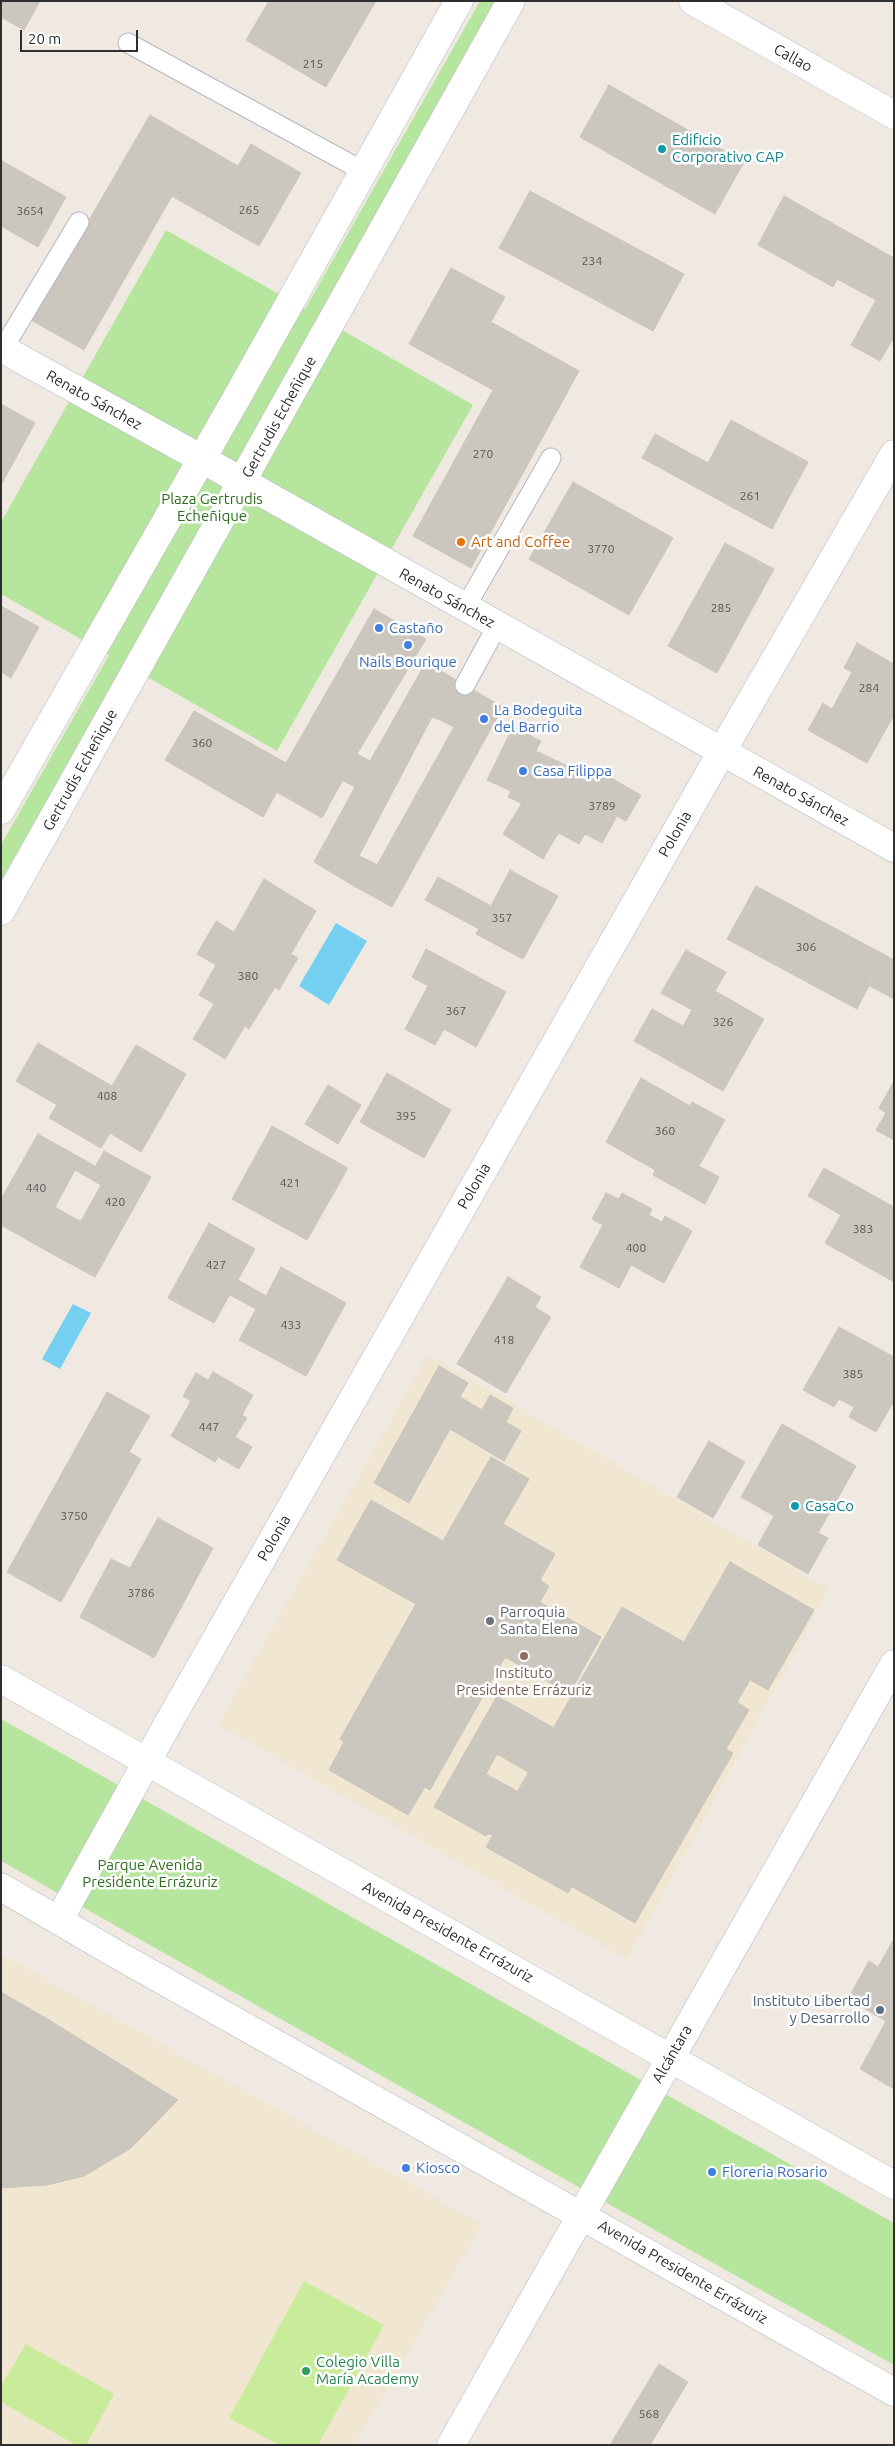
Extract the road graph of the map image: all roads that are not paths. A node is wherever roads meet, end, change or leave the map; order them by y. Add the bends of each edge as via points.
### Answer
1 (459, 1) edge
2 (511, 1) edge
3 (693, 1) edge
4 (128, 43) dead end
5 (894, 115) edge
6 (363, 171) junction
7 (79, 222) dead end
8 (2, 349) edge
9 (894, 454) edge
10 (551, 458) dead end
11 (202, 459) junction
12 (242, 483) junction
13 (465, 608) junction
14 (497, 626) junction
15 (465, 685) dead end
16 (722, 752) junction
17 (1, 810) edge
18 (894, 848) edge
19 (1, 911) edge
20 (894, 1664) edge
21 (1, 1679) edge
22 (147, 1762) junction
23 (1, 1887) edge
24 (59, 1920) junction
25 (670, 2057) junction
26 (894, 2185) edge
27 (582, 2215) junction
28 (894, 2392) edge
29 (451, 2445) edge

1 - 6 street
2 - 12 street, Gertrudis Echeñique
3 - 5 street, Callao
4 - 6 lane
6 - 11 street
7 - 8 lane
8 - 11 street, Renato Sánchez
9 - 16 street, Polonia
10 - 13 lane
11 - 12 street, Renato Sánchez
11 - 17 street
12 - 13 street, Renato Sánchez
12 - 19 street, Gertrudis Echeñique
13 - 14 street, Renato Sánchez
14 - 15 lane
14 - 16 street, Renato Sánchez
16 - 18 street, Renato Sánchez
16 - 22 street, Polonia
20 - 25 street, Alcántara
21 - 22 street, Avenida Presidente Errázuriz
22 - 24 street, Polonia
22 - 25 street, Avenida Presidente Errázuriz
23 - 24 street, Avenida Presidente Errázuriz
24 - 27 street, Avenida Presidente Errázuriz
25 - 26 street, Avenida Presidente Errázuriz
25 - 27 street, Alcántara
27 - 28 street, Avenida Presidente Errázuriz
27 - 29 street, Alcántara

